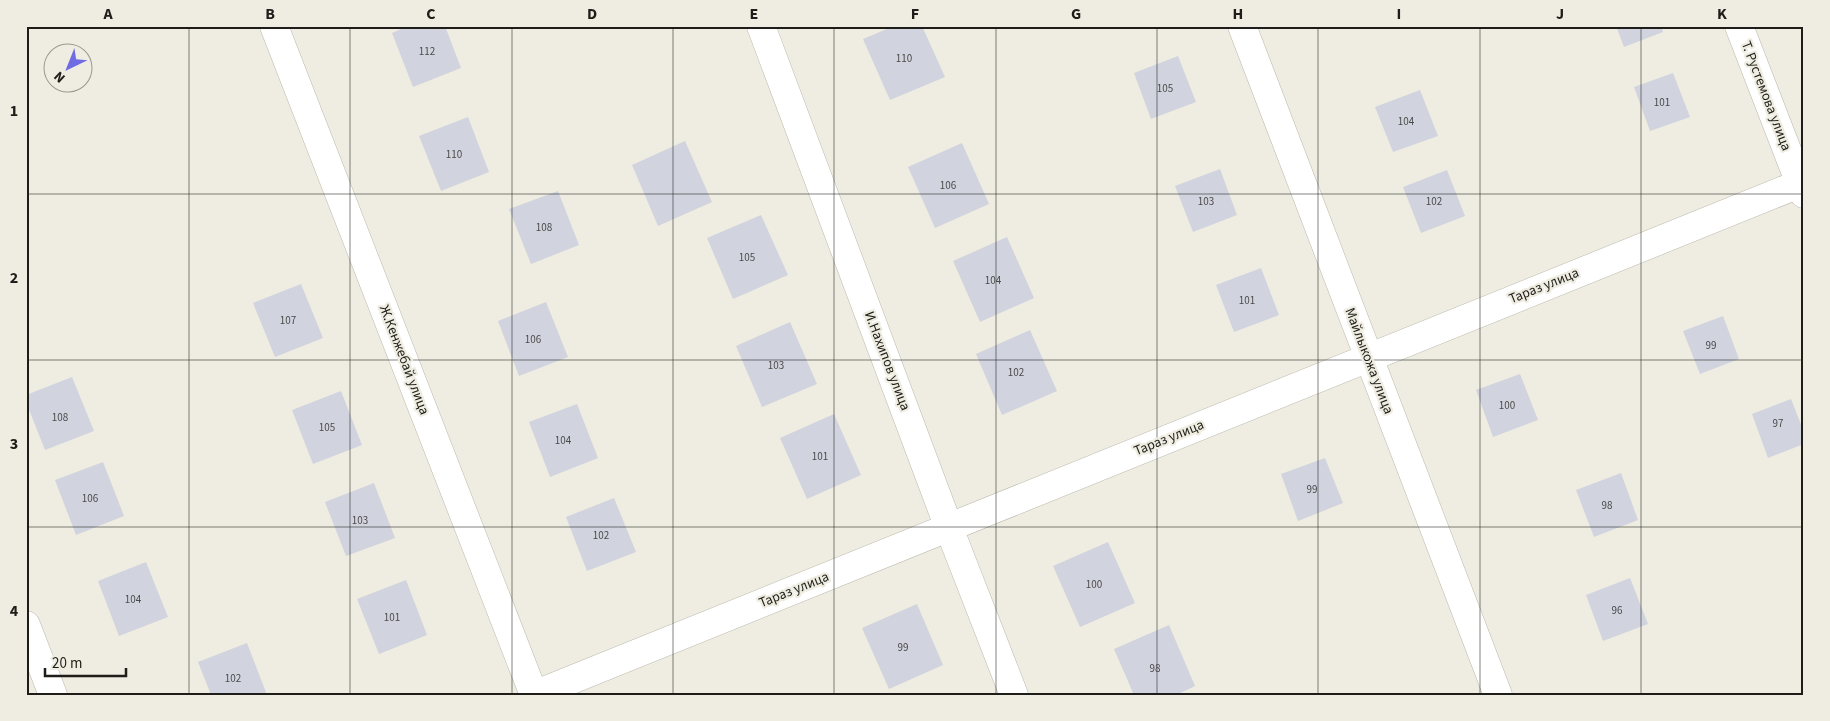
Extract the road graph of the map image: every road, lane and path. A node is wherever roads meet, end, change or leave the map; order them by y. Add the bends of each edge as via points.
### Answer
1 (274, 26) edge
2 (761, 26) edge
3 (1242, 26) edge
4 (1739, 26) edge
5 (1802, 187) edge
6 (1368, 358) junction
7 (949, 528) junction
8 (26, 625) edge
9 (54, 695) edge
10 (534, 695) edge
11 (1014, 695) edge
12 (1498, 695) edge

1 - 10 street, Ж.Кенжебай улица
2 - 7 street, И.Нахипов улица
3 - 6 street, Майлыкожа улица
4 - 5 street, Т. Рустемова улица
5 - 6 street, Тараз улица
6 - 7 street, Тараз улица
6 - 12 street, Майлыкожа улица
7 - 10 street, Тараз улица
7 - 11 street, И.Нахипов улица
8 - 9 street

